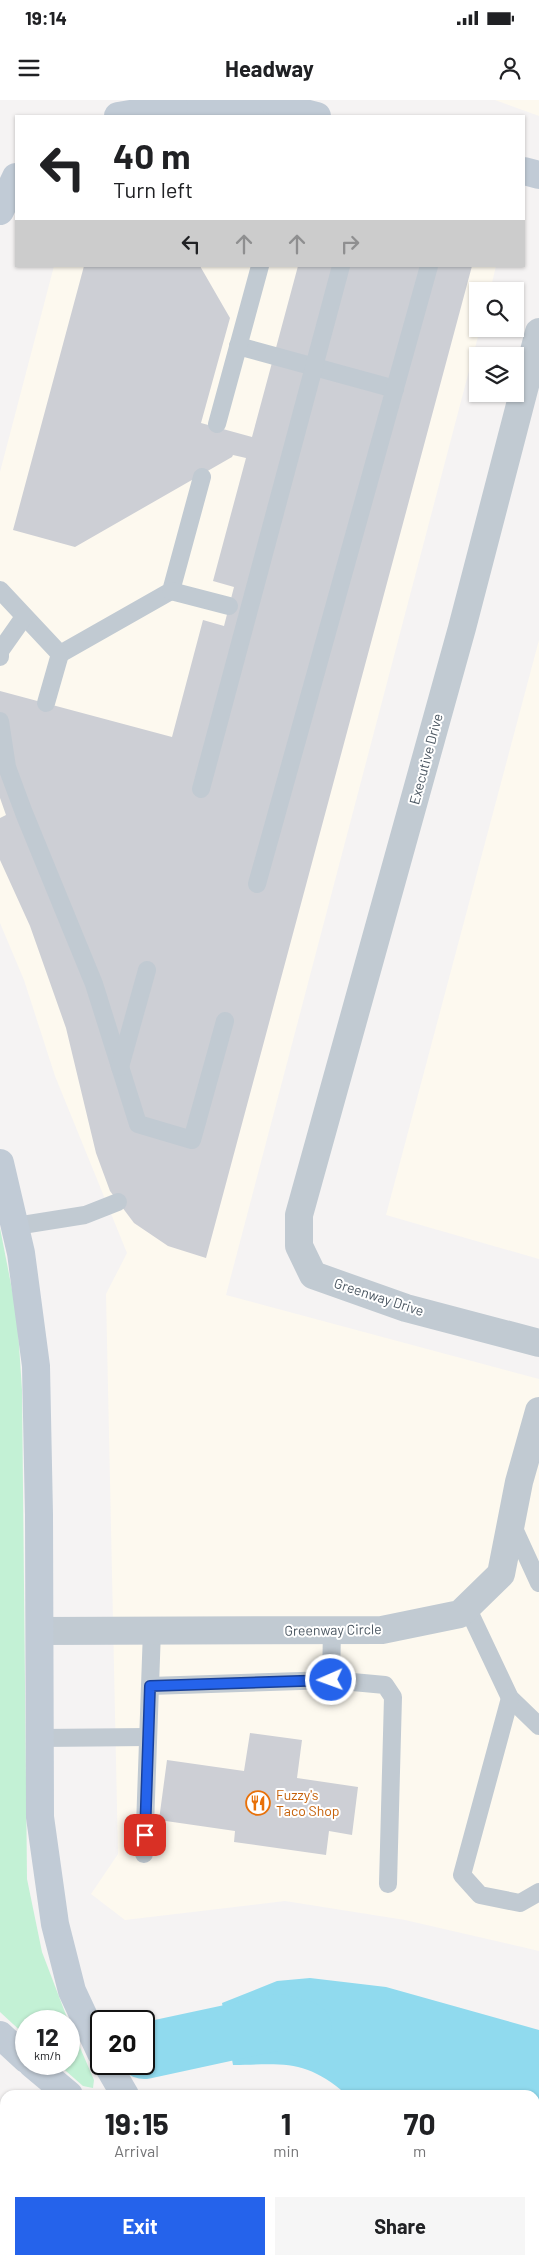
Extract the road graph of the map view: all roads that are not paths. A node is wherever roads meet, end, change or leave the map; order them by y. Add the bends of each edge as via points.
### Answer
1 (163, 104) edge
2 (283, 108) edge
3 (122, 115) edge
4 (313, 115) edge
5 (525, 171) edge
6 (539, 175) edge
7 (15, 179) edge
8 (0, 211) edge
9 (260, 267) edge
10 (341, 267) edge
11 (429, 267) edge
12 (539, 332) edge
13 (238, 346) junction
14 (314, 366) junction
15 (395, 389) junction
16 (217, 424) dead end
17 (202, 477) dead end
18 (0, 590) edge
19 (171, 591) junction
20 (229, 606) dead end
21 (24, 617) junction
22 (60, 654) junction
23 (0, 657) edge
24 (46, 703) dead end
25 (0, 721) edge
26 (202, 789) dead end
27 (257, 884) dead end
28 (147, 970) dead end
29 (225, 1021) dead end
30 (120, 1067) junction
31 (0, 1163) edge
32 (309, 1184) joint
33 (118, 1202) dead end
34 (16, 1226) junction
35 (539, 1343) edge
36 (537, 1428) edge
37 (511, 1522) junction
38 (539, 1583) edge
39 (468, 1607) junction
40 (152, 1630) junction
41 (332, 1630) junction
42 (40, 1631) junction
43 (331, 1680) junction
44 (150, 1686) junction
45 (510, 1698) junction
46 (539, 1726) edge
47 (148, 1737) junction
48 (40, 1738) junction
49 (144, 1854) dead end
50 (388, 1884) dead end
51 (539, 1892) edge
52 (90, 2029) edge
53 (0, 2035) edge
54 (15, 2049) edge
55 (45, 2075) edge
56 (113, 2075) edge
57 (63, 2090) edge
58 (122, 2090) edge

1 - 2 main road
1 - 3 main road
2 - 4 main road
5 - 6 main road
7 - 8 main road
9 - 13 lane
10 - 14 lane
11 - 15 lane
12 - 32 street, Executive Drive
13 - 14 lane
13 - 16 lane
14 - 15 lane
14 - 26 lane
15 - 27 lane
17 - 19 lane
18 - 21 lane
19 - 20 lane
19 - 22 lane
21 - 22 lane
21 - 23 lane via 0,652
22 - 24 lane
25 - 30 lane via 8,767 94,984
28 - 30 lane
29 - 30 lane via 192,1140 138,1124
31 - 34 main road
32 - 35 street, Greenway Drive via 298,1215 299,1246 313,1275 406,1308
33 - 34 lane via 84,1215
34 - 42 main road via 36,1366
36 - 37 street, Greenway Circle
37 - 38 lane
37 - 39 street, Greenway Circle via 501,1574
39 - 41 street, Greenway Circle via 460,1614 382,1630
39 - 45 lane
40 - 41 street, Greenway Circle
40 - 42 street, Greenway Circle
40 - 44 lane
41 - 43 lane
42 - 48 main road
43 - 44 lane
43 - 50 lane via 385,1685 393,1697
44 - 47 lane
45 - 46 lane
45 - 51 lane via 462,1875 480,1895 520,1903
47 - 48 lane
47 - 49 lane
48 - 52 main road via 40,1818 55,1924 72,1991
53 - 54 main road
55 - 57 main road
56 - 58 main road

